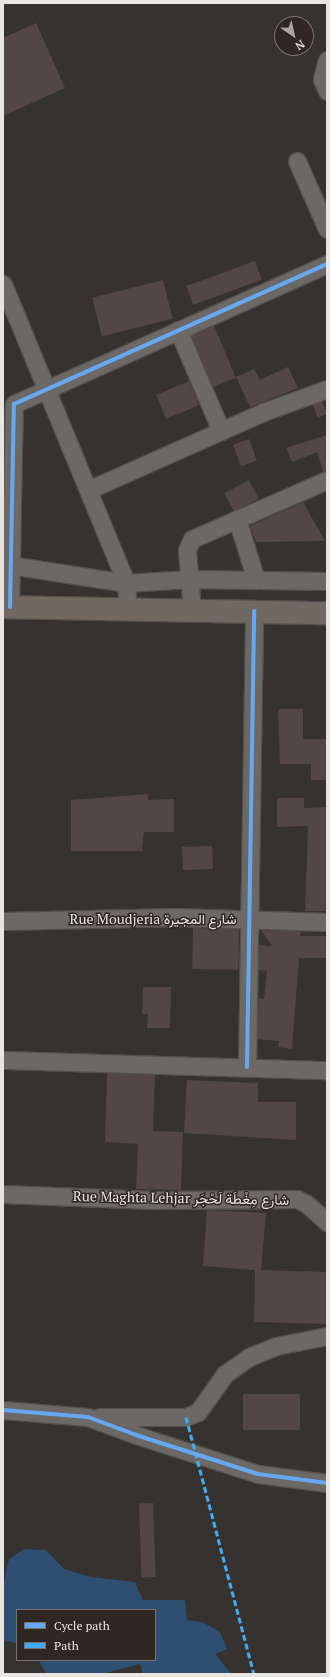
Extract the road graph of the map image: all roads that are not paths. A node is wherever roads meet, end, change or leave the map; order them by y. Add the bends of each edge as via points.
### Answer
1 (327, 60) edge
2 (327, 91) edge
3 (296, 161) dead end
4 (327, 229) edge
5 (327, 264) edge
6 (3, 284) edge
7 (178, 330) junction
8 (46, 389) junction
9 (327, 389) edge
10 (221, 431) junction
11 (8, 432) edge
12 (327, 480) edge
13 (88, 490) junction
14 (237, 519) junction
15 (7, 564) edge
16 (190, 579) junction
17 (256, 580) junction
18 (327, 581) edge
19 (126, 583) junction
20 (6, 607) edge
21 (128, 609) junction
22 (192, 610) junction
23 (254, 611) junction
24 (327, 613) edge
25 (3, 920) edge
26 (250, 920) junction
27 (327, 922) edge
28 (3, 1060) edge
29 (246, 1067) junction
30 (327, 1070) edge
31 (3, 1194) edge
32 (327, 1222) edge
33 (327, 1336) edge
34 (3, 1410) edge
35 (88, 1417) junction
36 (327, 1483) edge

1 - 2 street via 322,79
3 - 4 street
5 - 7 street
6 - 8 street
7 - 8 street
7 - 10 street
8 - 11 street via 14,404
8 - 13 street
9 - 10 street
10 - 13 street
11 - 15 street
12 - 14 street
13 - 19 street
14 - 16 street via 189,542 187,550
14 - 17 street
15 - 19 street
15 - 20 street
16 - 17 street
16 - 19 street
16 - 22 street
17 - 18 street
19 - 21 street
20 - 21 main road
21 - 22 main road
22 - 23 main road
23 - 24 main road
23 - 26 street
25 - 26 street, Rue Moudjeria شارع المجيرة via 176,917
26 - 27 street, Rue Moudjeria شارع المجيرة
26 - 29 street
28 - 29 street
29 - 30 street
31 - 32 street, Rue Maghta Lehjar شارع مِغْطَة لَحْجَر via 153,1200 297,1199 307,1204
33 - 35 street via 276,1346 249,1357 222,1378 198,1412 186,1417
34 - 35 street
35 - 36 street via 258,1474

